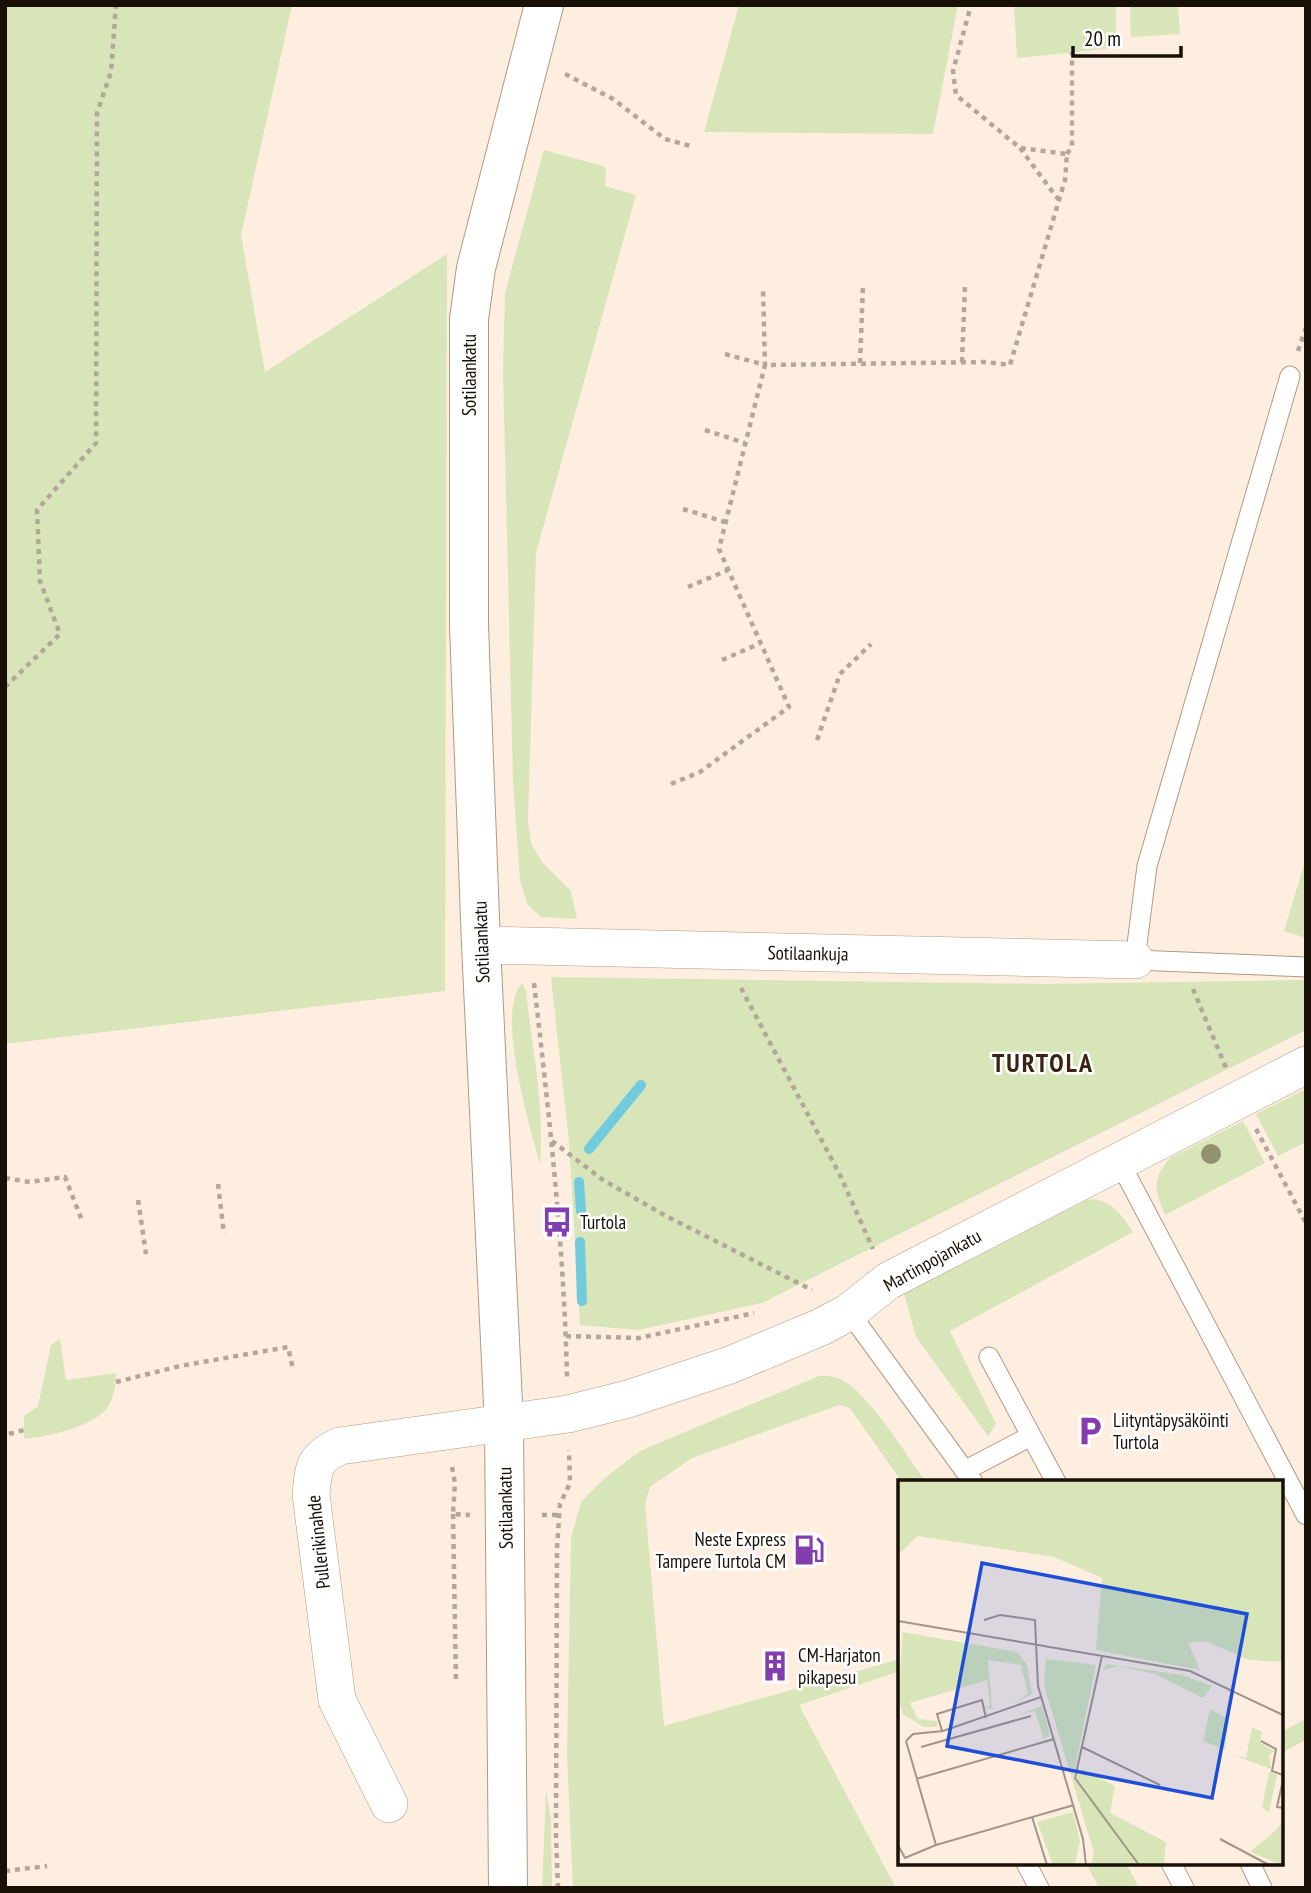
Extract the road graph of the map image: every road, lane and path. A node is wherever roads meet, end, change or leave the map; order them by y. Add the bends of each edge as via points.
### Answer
1 (116, 5) edge
2 (544, 5) edge
3 (971, 5) edge
4 (1072, 52) dead end
5 (559, 70) dead end
6 (694, 147) dead end
7 (1020, 148) junction
8 (1067, 154) junction
9 (1059, 200) junction
10 (863, 286) dead end
11 (965, 286) dead end
12 (763, 287) dead end
13 (725, 354) dead end
14 (962, 362) junction
15 (860, 363) junction
16 (765, 365) junction
17 (1290, 376) dead end
18 (705, 430) dead end
19 (745, 443) junction
20 (683, 509) dead end
21 (725, 522) junction
22 (727, 570) junction
23 (688, 587) dead end
24 (761, 643) junction
25 (871, 644) dead end
26 (722, 660) dead end
27 (5, 687) edge
28 (817, 740) dead end
29 (671, 783) dead end
30 (481, 945) junction
31 (740, 951) junction
32 (1135, 960) junction
33 (1182, 962) junction
34 (1306, 967) edge
35 (1306, 1065) edge
36 (1229, 1077) dead end
37 (1251, 1120) dead end
38 (551, 1140) dead end
39 (1119, 1161) junction
40 (5, 1178) edge
41 (218, 1184) dead end
42 (138, 1200) dead end
43 (83, 1223) dead end
44 (1306, 1223) edge
45 (224, 1234) dead end
46 (146, 1254) dead end
47 (877, 1259) dead end
48 (822, 1285) dead end
49 (812, 1290) junction
50 (800, 1295) dead end
51 (763, 1311) dead end
52 (849, 1312) junction
53 (566, 1336) dead end
54 (989, 1357) dead end
55 (293, 1369) dead end
56 (116, 1382) dead end
57 (504, 1424) junction
58 (24, 1430) dead end
59 (9, 1434) dead end
60 (1031, 1436) junction
61 (444, 1460) dead end
62 (970, 1476) edge
63 (1055, 1480) edge
64 (453, 1514) junction
65 (558, 1515) dead end
66 (1306, 1515) edge
67 (506, 1516) junction
68 (456, 1682) dead end
69 (389, 1804) dead end
70 (1027, 1865) edge
71 (1172, 1865) edge
72 (1252, 1865) edge
73 (47, 1866) dead end
74 (5, 1871) edge
75 (508, 1888) edge
76 (1039, 1888) edge
77 (1184, 1888) edge
78 (1262, 1888) edge

1 - 27 path via 111,72 97,113 96,443 37,510 40,581 60,634
2 - 30 main road, Sotilaankatu via 476,268 468,319 469,626
3 - 7 path via 953,71 956,95
4 - 8 path via 1072,146
5 - 6 path via 613,99 665,139
7 - 8 path
7 - 9 path
8 - 9 path
9 - 14 path via 1010,365
10 - 15 path
11 - 14 path
12 - 16 path
13 - 16 path
14 - 15 path
15 - 16 path
16 - 19 path
17 - 32 lane via 1147,866
18 - 19 path
19 - 21 path
20 - 21 path
21 - 22 path via 719,549
22 - 23 path
22 - 24 path
24 - 26 path
24 - 29 path via 789,707 700,772
25 - 28 path via 840,674
30 - 31 street, Sotilaankuja
30 - 57 main road, Sotilaankatu
31 - 32 street, Sotilaankuja
31 - 47 path via 741,988 840,1175
32 - 33 lane
33 - 34 lane
33 - 36 path
35 - 39 street, Martinpojankatu
37 - 44 path
38 - 49 path via 603,1180
39 - 52 street, Martinpojankatu via 888,1281
39 - 66 lane
40 - 43 path via 30,1182 65,1177
41 - 45 path
42 - 46 path
48 - 49 path
49 - 50 path
51 - 53 path via 639,1338
52 - 57 street, Martinpojankatu via 775,1347 668,1386 599,1407
52 - 62 lane
54 - 60 lane
55 - 56 path via 288,1347
57 - 67 main road, Sotilaankatu
57 - 69 street, Pullerikinahde via 340,1446 323,1454 313,1469 311,1494 337,1700
58 - 59 path
60 - 62 lane
60 - 63 lane
61 - 64 path via 454,1469
64 - 67 path
64 - 68 path
65 - 67 path
67 - 75 main road, Sotilaankatu
70 - 76 lane
71 - 77 lane
72 - 78 lane
73 - 74 path

